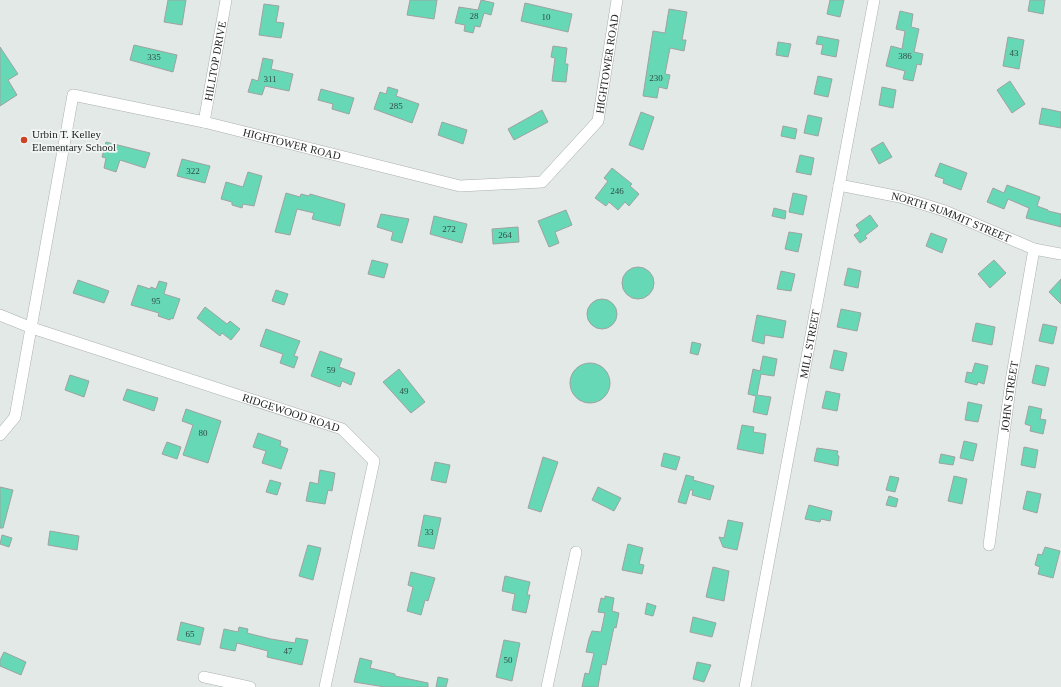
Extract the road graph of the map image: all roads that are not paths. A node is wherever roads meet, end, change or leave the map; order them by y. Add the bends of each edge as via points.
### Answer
1 (226, 0) edge
2 (617, 0) edge
3 (874, 0) edge
4 (204, 122) junction
5 (839, 185) junction
6 (1034, 249) junction
7 (1061, 254) edge
8 (0, 315) edge
9 (32, 328) junction
10 (0, 435) edge
11 (989, 545) dead end
12 (576, 552) dead end
13 (204, 677) dead end
14 (250, 687) edge
15 (325, 687) edge
16 (547, 687) edge
17 (745, 687) edge

1 - 4 street, HILLTOP DRIVE
2 - 4 street, HIGHTOWER ROAD via 598,121 542,182 460,186
3 - 5 street, MILL STREET
4 - 9 street, HIGHTOWER ROAD via 73,95
5 - 6 street, NORTH SUMMIT STREET via 900,197 945,211
5 - 17 street, MILL STREET
6 - 7 street, NORTH SUMMIT STREET
6 - 11 street, JOHN STREET via 1011,381
8 - 9 street, RIDGEWOOD ROAD
9 - 10 street via 15,417
9 - 15 street, RIDGEWOOD ROAD via 342,430 374,461
12 - 16 street
13 - 14 street

